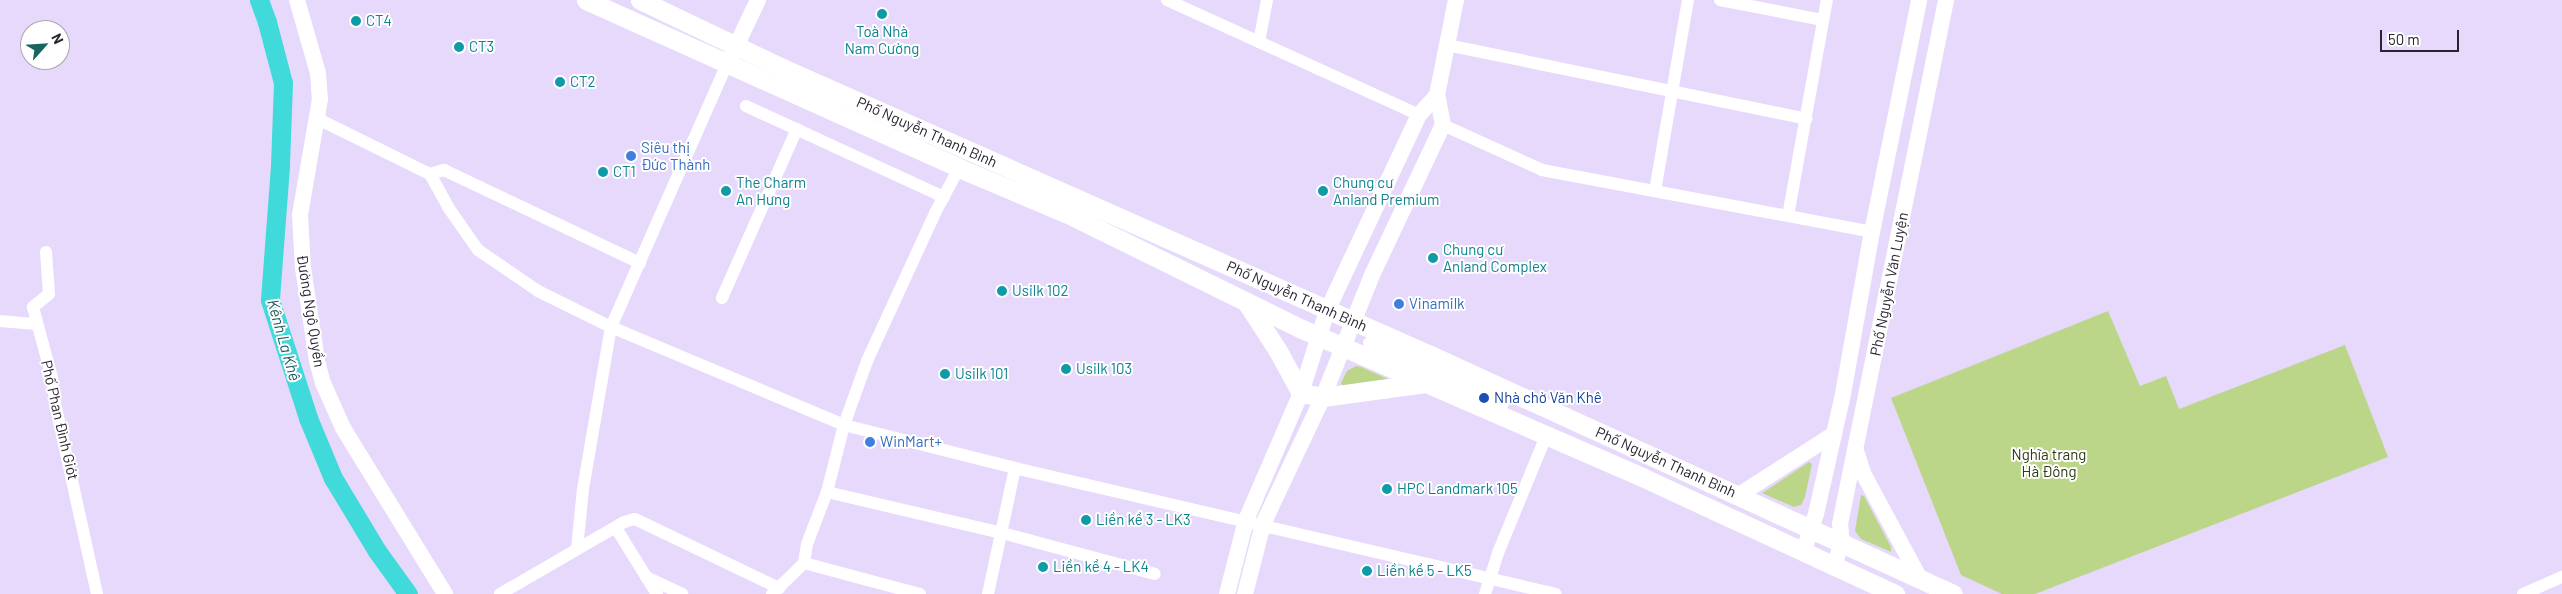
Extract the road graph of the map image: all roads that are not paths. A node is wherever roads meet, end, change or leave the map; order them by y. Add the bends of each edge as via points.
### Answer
1 (298, 0) edge
2 (586, 0) edge
3 (640, 0) edge
4 (758, 0) edge
5 (1167, 0) edge
6 (1267, 0) edge
7 (1456, 0) edge
8 (1688, 0) edge
9 (1720, 0) edge
10 (1827, 0) edge
11 (1919, 0) edge
12 (1946, 0) edge
13 (623, 8) dead end
14 (1823, 20) junction
15 (684, 36) dead end
16 (1259, 42) junction
17 (1447, 45) junction
18 (738, 46) junction
19 (727, 64) junction
20 (1671, 89) junction
21 (1437, 95) junction
22 (746, 106) dead end
23 (1419, 116) junction
24 (316, 118) junction
25 (1806, 119) junction
26 (1443, 126) junction
27 (797, 129) junction
28 (959, 168) junction
29 (430, 174) junction
30 (1655, 191) junction
31 (944, 197) junction
32 (1788, 216) junction
33 (1872, 232) junction
34 (46, 252) dead end
35 (640, 263) junction
36 (722, 298) dead end
37 (1245, 301) junction
38 (1327, 311) junction
39 (0, 321) edge
40 (1352, 322) junction
41 (36, 324) junction
42 (611, 327) junction
43 (1320, 336) junction
44 (1369, 344) dead end
45 (1343, 347) junction
46 (1426, 383) junction
47 (1302, 393) junction
48 (1323, 397) junction
49 (1503, 404) dead end
50 (844, 425) junction
51 (1834, 434) junction
52 (1546, 436) junction
53 (1856, 450) junction
54 (1015, 468) junction
55 (827, 492) junction
56 (1739, 495) junction
57 (1246, 520) junction
58 (1263, 524) junction
59 (616, 528) junction
60 (1812, 528) junction
61 (1002, 533) junction
62 (1842, 543) junction
63 (577, 549) junction
64 (1803, 552) junction
65 (804, 563) junction
66 (1833, 567) junction
67 (1155, 574) dead end
68 (645, 576) junction
69 (2562, 576) edge
70 (1490, 577) junction
71 (1920, 579) junction
72 (2544, 590) edge
73 (776, 591) edge
74 (97, 594) edge
75 (445, 594) edge
76 (500, 594) edge
77 (657, 594) edge
78 (682, 594) edge
79 (920, 594) edge
80 (988, 594) edge
81 (1227, 594) edge
82 (1245, 594) edge
83 (1486, 594) edge
84 (1556, 594) edge
85 (1894, 594) edge
86 (1952, 594) edge
87 (2523, 594) edge

1 - 24 street, Đường Ngô Quyền via 318,73 320,99
2 - 19 main road, Phố Nguyễn Thanh Bình
3 - 18 main road, Phố Nguyễn Thanh Bình
4 - 18 street
5 - 16 street
6 - 16 street
7 - 17 street
8 - 20 street
9 - 14 street
10 - 14 street
11 - 33 street, Phố Nguyễn Văn Luyện
12 - 53 street, Phố Nguyễn Văn Luyện
13 - 15 street
14 - 25 street
16 - 23 street
17 - 20 street
17 - 21 street
18 - 19 street
18 - 38 main road, Phố Nguyễn Thanh Bình
19 - 28 main road, Phố Nguyễn Thanh Bình
19 - 35 street
20 - 25 street
20 - 30 street
21 - 23 street
21 - 26 street
22 - 27 street
23 - 26 street
23 - 38 street
24 - 29 street
24 - 75 street, Đường Ngô Quyền via 300,215 303,268 317,361 343,428
25 - 32 street
26 - 30 street via 1542,170
26 - 40 street
27 - 31 street
27 - 36 street
28 - 31 street
28 - 37 main road, Phố Nguyễn Thanh Bình via 1068,214
29 - 35 street via 444,170
29 - 42 street via 468,238 485,256 538,291
30 - 32 street
31 - 50 street via 867,361
32 - 33 street
33 - 51 street, Phố Nguyễn Văn Luyện
34 - 41 street, Phố Phan Đình Giót via 48,294 33,307
35 - 42 street
37 - 43 main road, Phố Nguyễn Thanh Bình
37 - 47 main road
38 - 40 main road, Phố Nguyễn Thanh Bình
38 - 43 street
39 - 41 street
40 - 45 street
40 - 56 main road, Phố Nguyễn Thanh Bình
41 - 74 street, Phố Phan Đình Giót via 52,378
42 - 50 street
42 - 63 street via 582,489
43 - 45 main road, Phố Nguyễn Thanh Bình
43 - 47 street
44 - 49 street
45 - 46 main road, Phố Nguyễn Thanh Bình
45 - 48 street
46 - 48 main road
46 - 52 main road, Phố Nguyễn Thanh Bình
47 - 48 main road
47 - 57 street
48 - 58 street
50 - 54 street
50 - 55 street
51 - 56 street
51 - 60 street, Phố Nguyễn Văn Luyện
52 - 64 main road, Phố Nguyễn Thanh Bình
52 - 70 street
53 - 62 street, Phố Nguyễn Văn Luyện via 1840,524
53 - 71 street via 1864,476
54 - 57 street
54 - 61 street
55 - 61 street
55 - 65 street via 807,544
56 - 60 main road, Phố Nguyễn Thanh Bình
57 - 58 street
57 - 81 street
58 - 70 street
58 - 82 street
59 - 63 street
59 - 68 street
59 - 73 street via 635,519
60 - 62 main road, Phố Nguyễn Thanh Bình
60 - 64 street, Phố Nguyễn Văn Luyện
61 - 67 street
61 - 80 street
62 - 66 street, Phố Nguyễn Văn Luyện
62 - 71 main road, Phố Nguyễn Thanh Bình
63 - 76 street
64 - 66 main road, Phố Nguyễn Thanh Bình
65 - 73 street
65 - 79 street
66 - 85 main road, Phố Nguyễn Thanh Bình
68 - 77 street
68 - 78 street
69 - 72 street
70 - 83 street
70 - 84 street
71 - 86 main road, Phố Nguyễn Thanh Bình
72 - 87 street

